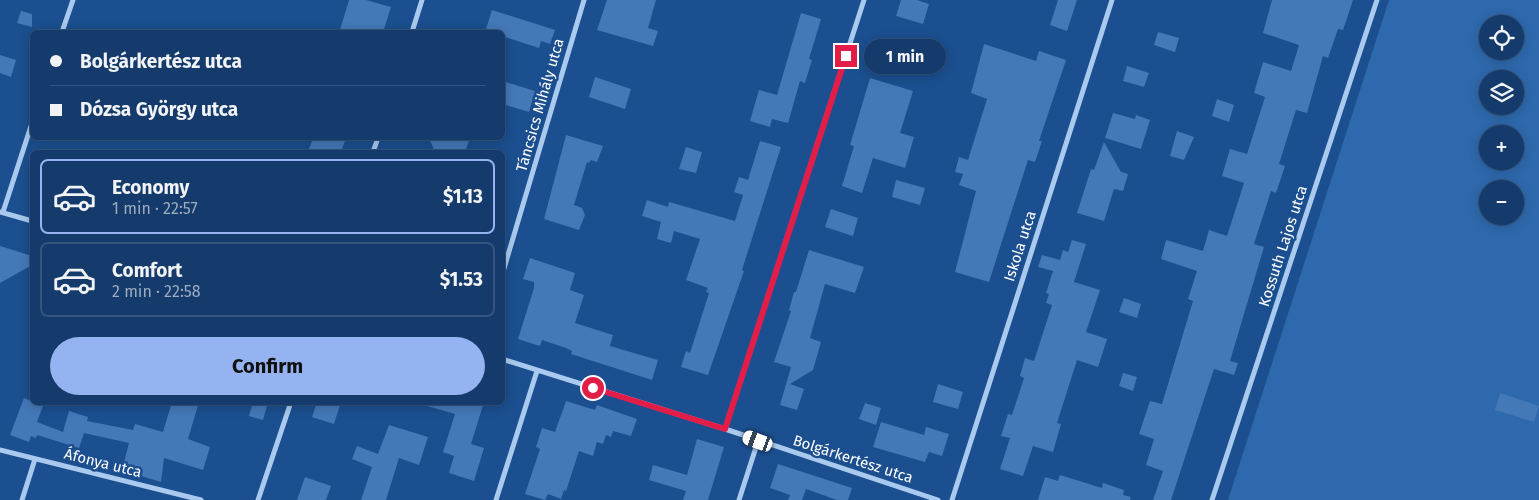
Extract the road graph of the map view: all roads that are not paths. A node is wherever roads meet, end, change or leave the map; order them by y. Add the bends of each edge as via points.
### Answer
1 (73, 0) edge
2 (422, 0) edge
3 (584, 0) edge
4 (864, 0) edge
5 (1112, 0) edge
6 (1377, 0) edge
7 (63, 30) edge
8 (413, 30) edge
9 (30, 129) edge
10 (2, 212) edge
11 (30, 220) edge
12 (505, 265) edge
13 (505, 360) edge
14 (537, 371) junction
15 (290, 405) edge
16 (725, 429) junction
17 (758, 441) junction
18 (0, 450) edge
19 (35, 459) junction
20 (22, 500) edge
21 (201, 500) edge
22 (258, 500) edge
23 (496, 500) edge
24 (739, 500) edge
25 (938, 500) edge
26 (952, 500) edge
27 (1212, 500) edge

1 - 7 street
2 - 8 street
3 - 12 street, Táncsics Mihály utca
4 - 16 street
5 - 26 street, Iskola utca
6 - 27 street, Kossuth Lajos utca
9 - 10 street
10 - 11 street
13 - 14 street, Bolgárkertész utca
14 - 16 street, Bolgárkertész utca
14 - 23 street
15 - 22 street
16 - 17 street, Bolgárkertész utca
17 - 24 street
17 - 25 street, Bolgárkertész utca
18 - 19 street, Áfonya utca
19 - 20 street
19 - 21 street, Áfonya utca

